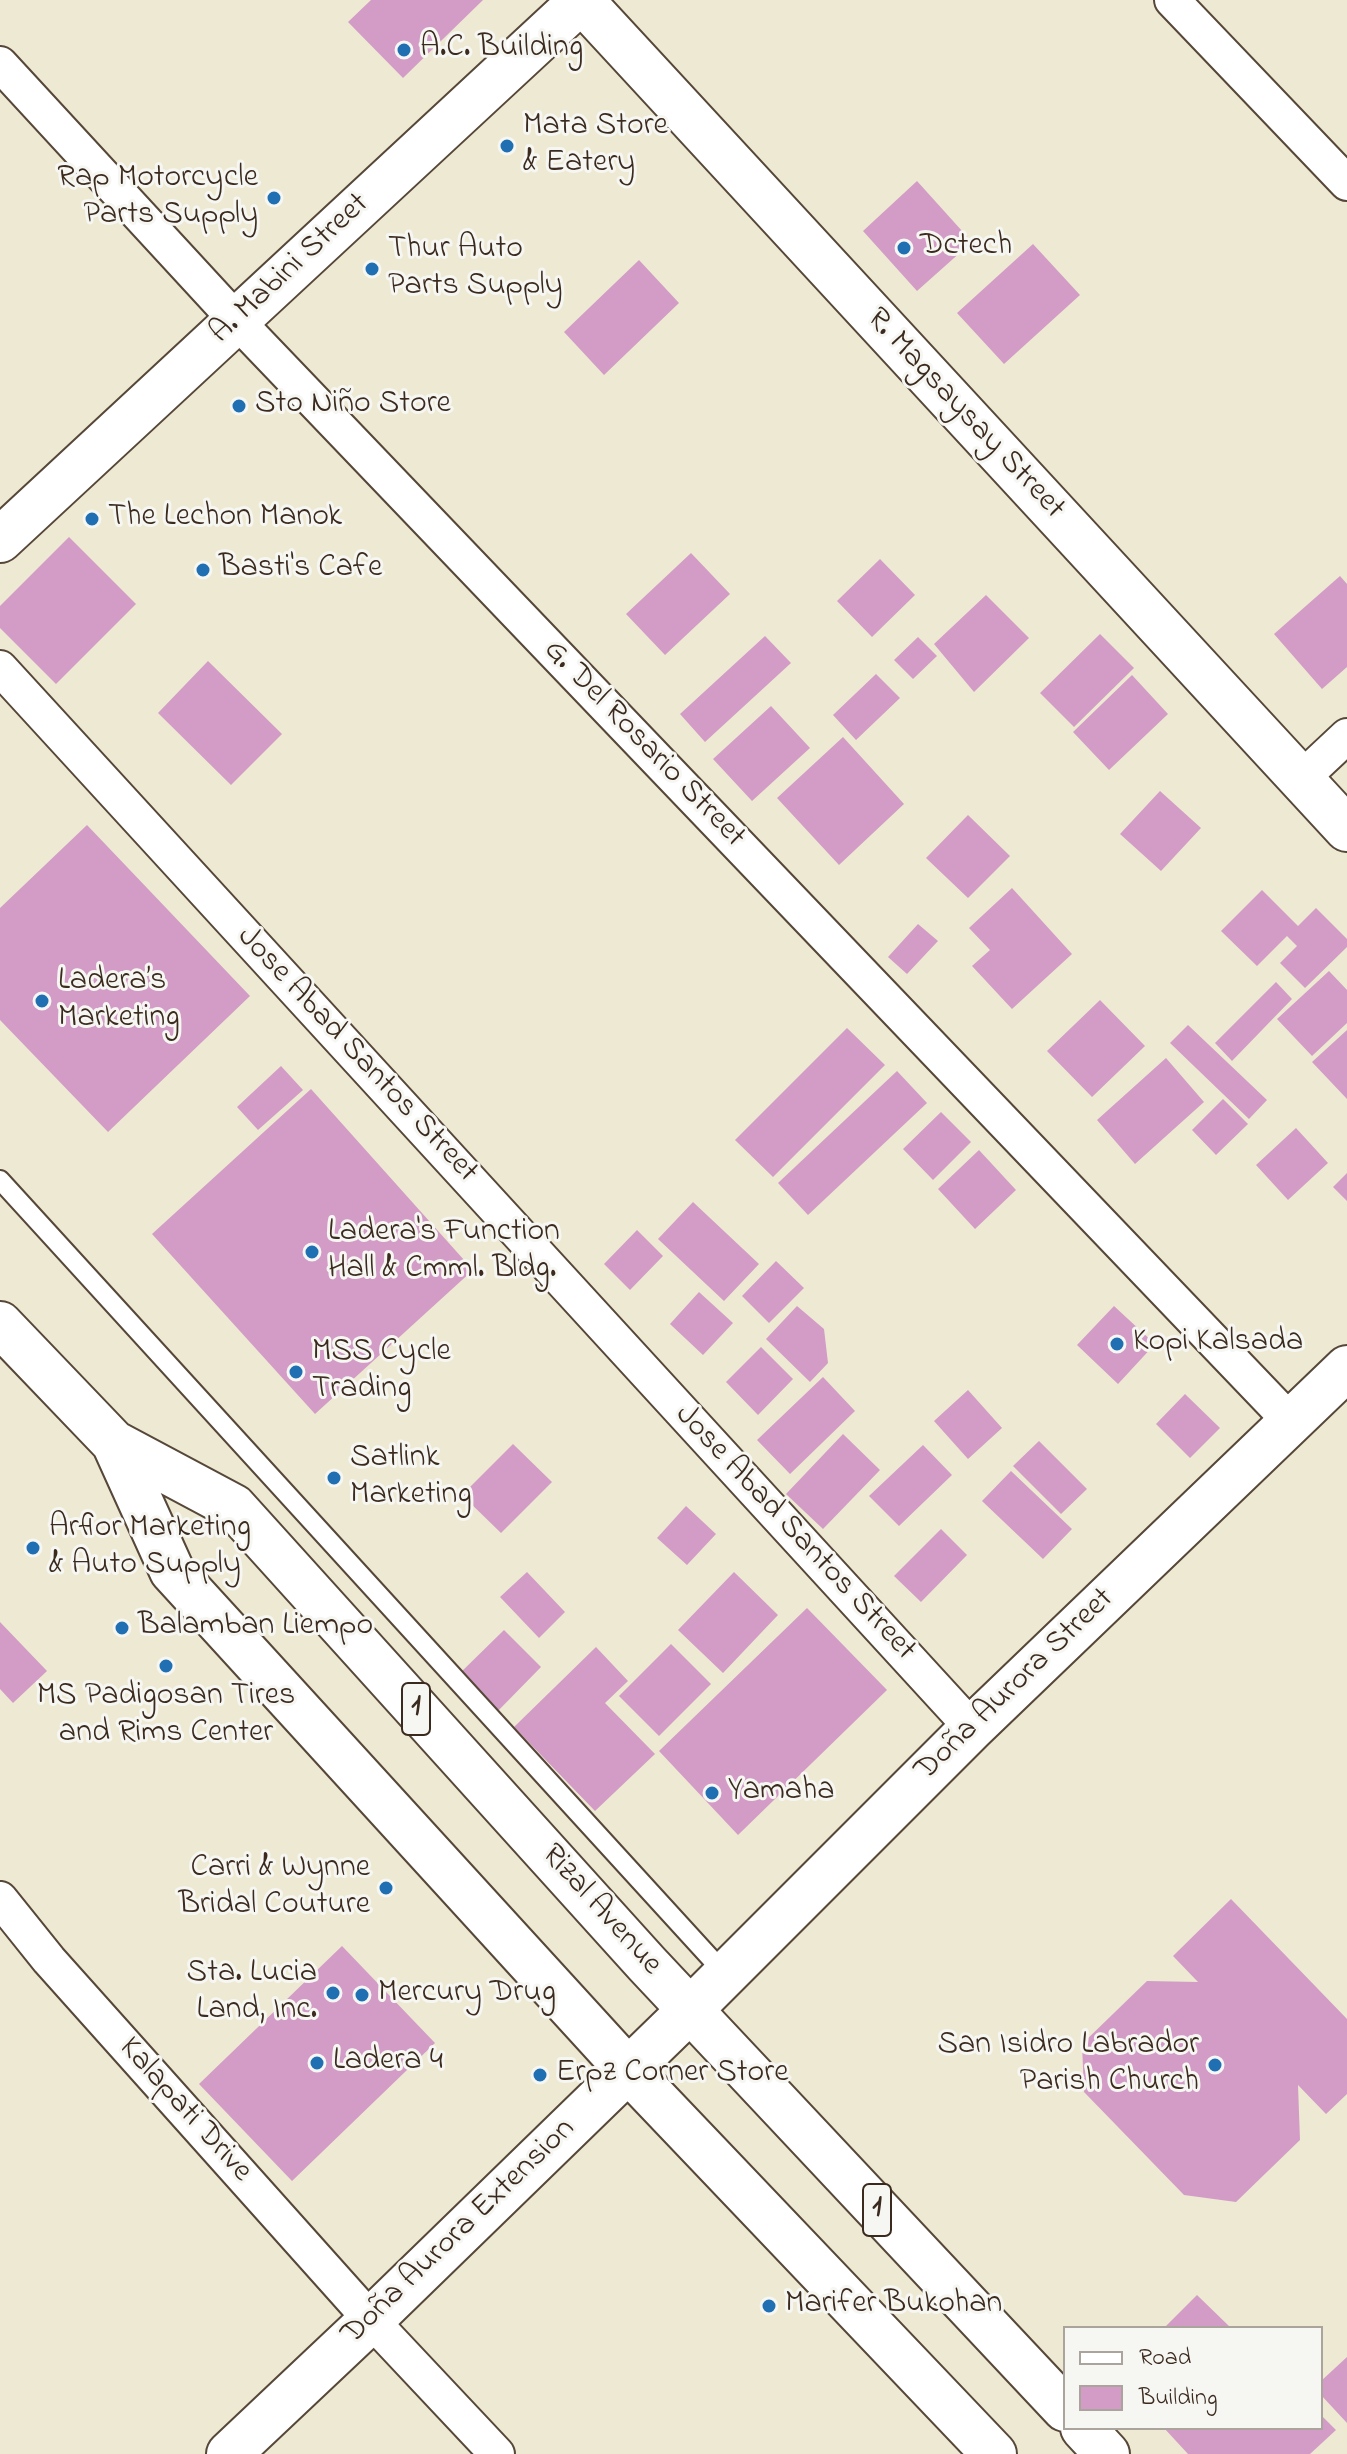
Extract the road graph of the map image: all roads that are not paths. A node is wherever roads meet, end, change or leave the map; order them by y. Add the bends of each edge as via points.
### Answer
1 (582, 0) edge
2 (1172, 0) edge
3 (0, 64) edge
4 (1347, 183) edge
5 (237, 321) junction
6 (0, 540) edge
7 (0, 668) edge
8 (1347, 736) edge
9 (1300, 780) junction
10 (1347, 829) edge
11 (0, 1180) edge
12 (0, 1324) edge
13 (1347, 1368) edge
14 (1290, 1421) junction
15 (114, 1443) junction
16 (972, 1728) junction
17 (0, 1899) edge
18 (726, 1975) junction
19 (690, 2010) junction
20 (628, 2070) junction
21 (371, 2320) junction
22 (1063, 2407) edge
23 (1085, 2430) edge
24 (229, 2454) edge
25 (497, 2454) edge
26 (994, 2454) edge
27 (1107, 2454) edge

1 - 5 main road, A. Mabini Street
1 - 9 main road, R. Magsaysay Street
2 - 4 street
3 - 5 street, G. Del Rosario Street
5 - 6 main road, A. Mabini Street
5 - 14 street, G. Del Rosario Street
7 - 16 street, Jose Abad Santos Street
8 - 9 street
9 - 10 main road, R. Magsaysay Street
11 - 18 lane
12 - 15 main road, Rizal Avenue / 1
13 - 14 main road, Doña Aurora Street
14 - 16 main road, Doña Aurora Street
15 - 19 main road, Rizal Avenue / 1 via 234,1507
15 - 20 main road, Rizal Avenue / 1 via 172,1571
16 - 18 main road, Doña Aurora Street
17 - 21 street, Kalapati Drive
18 - 19 main road, Doña Aurora Street
19 - 20 main road, Doña Aurora Extension
19 - 22 main road, Rizal Avenue / 1
20 - 21 main road, Doña Aurora Extension
20 - 26 main road, Rizal Avenue / 1
21 - 24 main road, Doña Aurora Extension
21 - 25 street, Kalapati Drive
23 - 27 main road

